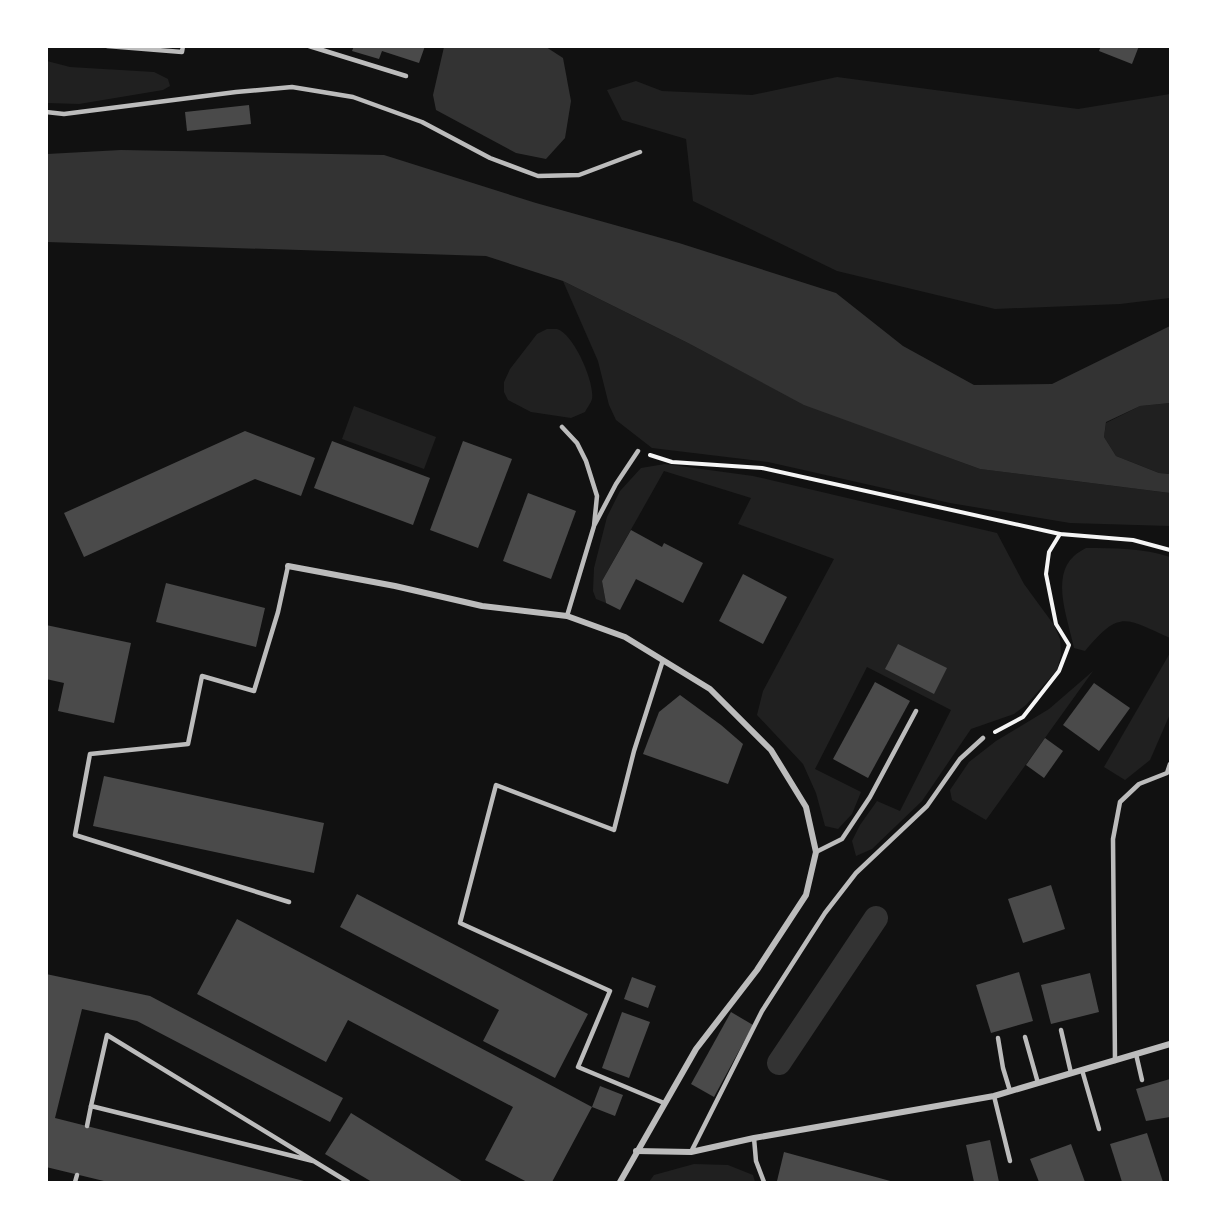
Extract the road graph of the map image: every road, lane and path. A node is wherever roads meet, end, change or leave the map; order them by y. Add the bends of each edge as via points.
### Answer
1 (107, 46) edge
2 (183, 46) edge
3 (309, 46) edge
4 (406, 76) dead end
5 (46, 112) edge
6 (640, 152) dead end
7 (562, 427) dead end
8 (638, 451) joint
9 (594, 526) junction
10 (1060, 534) junction
11 (1170, 550) edge
12 (288, 566) joint
13 (567, 616) junction
14 (663, 660) junction
15 (916, 711) dead end
16 (983, 738) joint
17 (1170, 764) edge
18 (1169, 774) edge
19 (816, 852) junction
20 (289, 902) dead end
21 (1061, 1030) dead end
22 (1025, 1037) dead end
23 (998, 1038) dead end
24 (1170, 1044) edge
25 (1136, 1054) junction
26 (1115, 1061) junction
27 (1082, 1070) junction
28 (1071, 1073) junction
29 (1142, 1080) dead end
30 (1038, 1083) junction
31 (1010, 1091) junction
32 (994, 1096) junction
33 (664, 1103) junction
34 (91, 1106) junction
35 (87, 1126) dead end
36 (1100, 1129) dead end
37 (754, 1138) junction
38 (636, 1151) junction
39 (691, 1152) junction
40 (313, 1161) junction
41 (1010, 1161) dead end
42 (77, 1175) dead end
43 (75, 1182) edge
44 (348, 1182) edge
45 (620, 1182) edge
46 (764, 1182) edge

1 - 2 lane via 182,52
3 - 4 lane
5 - 6 lane via 64,114 292,87 353,97 422,122 490,158 538,176 579,174
7 - 9 lane via 577,443 586,461 597,496
8 - 9 lane
8 - 10 path via 672,462 762,468
9 - 13 lane
10 - 11 path via 1133,540
10 - 16 path via 1049,552 1046,574 1056,624 1069,645 1059,671 1023,717
12 - 13 street via 482,606
12 - 20 lane via 254,691 202,676 188,744 90,754 75,835
13 - 14 street via 625,637
14 - 19 street via 710,689 771,750 806,807
14 - 33 lane via 614,830 496,784 460,923 610,991 578,1067
15 - 19 lane via 843,839
16 - 39 lane via 960,759 927,806 856,873 825,913 762,1011
17 - 18 lane
18 - 26 lane via 1138,784 1120,802 1113,839
19 - 33 street via 806,895 757,970 696,1049
21 - 28 lane
22 - 30 lane
23 - 31 lane
24 - 25 street
25 - 26 street
25 - 29 lane
26 - 27 street
27 - 28 street
27 - 36 lane
28 - 30 street
30 - 31 street
31 - 32 street
32 - 37 street
32 - 41 lane
33 - 38 street
34 - 35 lane
34 - 40 lane
34 - 40 lane via 107,1035
37 - 39 street
37 - 46 lane via 756,1161
38 - 39 street
38 - 45 street
40 - 44 lane
42 - 43 lane

